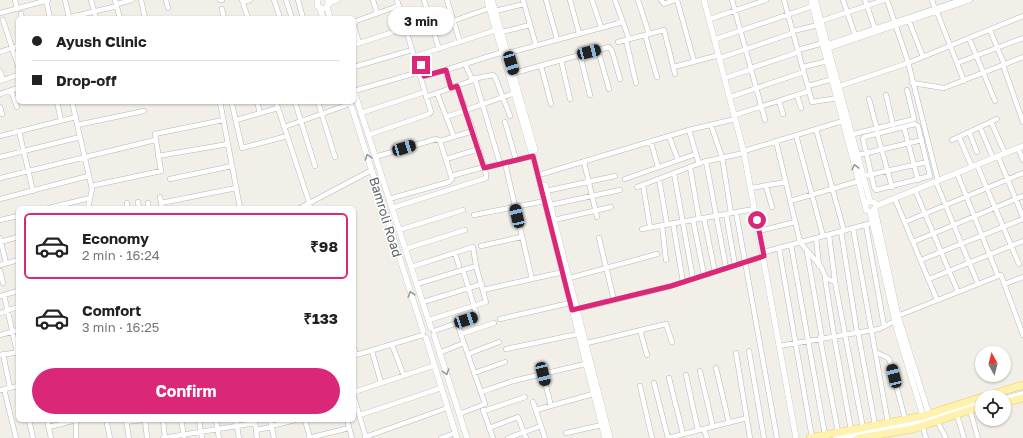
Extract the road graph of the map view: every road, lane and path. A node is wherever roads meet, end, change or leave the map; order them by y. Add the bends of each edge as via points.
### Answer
1 (15, 0) edge
2 (47, 0) edge
3 (65, 0) edge
4 (91, 0) edge
5 (132, 0) edge
6 (141, 0) edge
7 (166, 0) edge
8 (250, 0) edge
9 (274, 0) edge
10 (286, 0) edge
11 (298, 0) edge
12 (317, 0) edge
13 (337, 0) edge
14 (373, 0) edge
15 (397, 0) edge
16 (424, 0) edge
17 (447, 0) edge
18 (487, 0) edge
19 (492, 0) edge
20 (546, 0) edge
21 (570, 0) edge
22 (592, 0) edge
23 (615, 0) edge
24 (638, 0) edge
25 (661, 0) edge
26 (676, 0) edge
27 (705, 0) edge
28 (732, 0) edge
29 (766, 0) edge
30 (784, 0) edge
31 (815, 0) edge
32 (843, 0) edge
33 (866, 0) edge
34 (884, 0) edge
35 (887, 0) edge
36 (932, 0) edge
37 (960, 0) edge
38 (970, 0) edge
39 (243, 1) edge
40 (524, 2) edge
41 (116, 3) edge
42 (812, 3) edge
43 (328, 4) edge
44 (398, 6) junction
45 (867, 6) junction
46 (168, 8) dead end
47 (490, 8) junction
48 (222, 9) dead end
49 (320, 9) junction
50 (17, 10) junction
51 (94, 11) junction
52 (735, 11) junction
53 (936, 11) junction
54 (496, 12) junction
55 (0, 13) edge
56 (377, 13) junction
57 (787, 13) junction
58 (847, 13) junction
59 (50, 16) edge
60 (68, 16) edge
61 (75, 16) edge
62 (95, 16) edge
63 (119, 16) edge
64 (145, 16) edge
65 (224, 16) edge
66 (247, 16) edge
67 (279, 16) edge
68 (291, 16) edge
69 (302, 16) edge
70 (322, 16) edge
71 (330, 16) edge
72 (1023, 16) edge
73 (710, 19) junction
74 (3, 20) dead end
75 (453, 21) junction
76 (910, 21) junction
77 (356, 22) edge
78 (623, 22) junction
79 (820, 23) junction
80 (895, 24) junction
81 (530, 25) junction
82 (356, 27) edge
83 (600, 27) junction
84 (405, 28) junction
85 (875, 29) junction
86 (990, 30) junction
87 (499, 31) junction
88 (740, 31) junction
89 (793, 32) junction
90 (579, 33) junction
91 (647, 34) junction
92 (855, 35) junction
93 (969, 38) junction
94 (1023, 38) edge
95 (557, 39) junction
96 (716, 39) junction
97 (627, 40) junction
98 (460, 42) junction
99 (618, 42) dead end
100 (359, 43) junction
101 (356, 44) edge
102 (536, 45) junction
103 (826, 46) junction
104 (951, 46) junction
105 (16, 47) edge
106 (12, 48) junction
107 (439, 48) junction
108 (998, 48) junction
109 (412, 50) junction
110 (598, 50) junction
111 (746, 50) junction
112 (798, 51) junction
113 (0, 52) edge
114 (505, 52) junction
115 (580, 55) junction
116 (720, 56) junction
117 (976, 56) junction
118 (923, 57) junction
119 (1023, 57) edge
120 (16, 60) edge
121 (560, 60) junction
122 (828, 61) junction
123 (694, 62) junction
124 (908, 63) junction
125 (957, 63) junction
126 (465, 64) junction
127 (1003, 65) junction
128 (541, 66) junction
129 (356, 67) edge
130 (674, 67) junction
131 (751, 69) junction
132 (446, 70) junction
133 (804, 70) junction
134 (0, 71) edge
135 (419, 72) junction
136 (514, 73) junction
137 (983, 73) junction
138 (675, 74) dead end
139 (16, 75) edge
140 (657, 77) dead end
141 (725, 78) junction
142 (1, 79) edge
143 (620, 79) dead end
144 (833, 79) junction
145 (474, 80) junction
146 (964, 81) junction
147 (636, 83) dead end
148 (912, 83) junction
149 (457, 86) junction
150 (840, 86) junction
151 (451, 88) junction
152 (757, 88) junction
153 (808, 88) junction
154 (16, 89) edge
155 (609, 89) dead end
156 (11, 90) junction
157 (356, 90) edge
158 (907, 90) dead end
159 (437, 93) junction
160 (514, 93) junction
161 (0, 94) edge
162 (426, 94) junction
163 (590, 95) dead end
164 (797, 95) junction
165 (886, 95) dead end
166 (356, 97) edge
167 (503, 97) junction
168 (730, 97) junction
169 (838, 98) junction
170 (570, 99) dead end
171 (869, 99) dead end
172 (779, 101) junction
173 (995, 101) dead end
174 (16, 103) edge
175 (57, 104) edge
176 (73, 104) edge
177 (220, 104) edge
178 (232, 104) dead end
179 (258, 104) edge
180 (277, 104) edge
181 (296, 104) edge
182 (319, 104) edge
183 (347, 104) edge
184 (350, 104) edge
185 (482, 104) junction
186 (550, 104) dead end
187 (0, 107) edge
188 (762, 107) junction
189 (278, 108) junction
190 (801, 108) dead end
191 (144, 110) dead end
192 (466, 110) junction
193 (260, 113) junction
194 (361, 113) junction
195 (2, 114) dead end
196 (322, 114) junction
197 (783, 114) dead end
198 (510, 116) dead end
199 (76, 117) junction
200 (446, 117) junction
201 (735, 117) junction
202 (997, 119) dead end
203 (61, 120) junction
204 (223, 120) junction
205 (236, 120) junction
206 (765, 120) dead end
207 (846, 120) junction
208 (301, 121) junction
209 (505, 122) dead end
210 (991, 122) junction
211 (1023, 122) edge
212 (77, 125) junction
213 (711, 125) junction
214 (893, 125) junction
215 (284, 127) junction
216 (904, 127) junction
217 (980, 127) junction
218 (816, 129) junction
219 (689, 130) junction
220 (19, 131) junction
221 (473, 131) junction
222 (877, 131) junction
223 (969, 132) junction
224 (368, 135) junction
225 (796, 135) junction
226 (850, 135) junction
227 (0, 136) edge
228 (287, 136) junction
229 (669, 136) junction
230 (80, 137) junction
231 (454, 137) junction
232 (959, 137) junction
233 (155, 140) junction
234 (922, 140) junction
235 (952, 140) dead end
236 (440, 141) junction
237 (776, 141) junction
238 (651, 142) junction
239 (908, 143) junction
240 (228, 144) junction
241 (1020, 147) edge
242 (479, 149) junction
243 (882, 149) junction
244 (24, 151) junction
245 (744, 152) junction
246 (977, 152) dead end
247 (866, 153) junction
248 (1005, 153) junction
249 (696, 154) junction
250 (858, 155) junction
251 (158, 156) junction
252 (533, 156) junction
253 (0, 157) edge
254 (84, 157) junction
255 (336, 157) dead end
256 (375, 157) junction
257 (995, 157) junction
258 (722, 158) junction
259 (446, 159) junction
260 (516, 160) junction
261 (678, 160) junction
262 (1023, 160) edge
263 (706, 161) junction
264 (584, 162) junction
265 (927, 162) junction
266 (502, 163) junction
267 (699, 164) junction
268 (914, 164) junction
269 (232, 166) junction
270 (315, 166) dead end
271 (975, 166) junction
272 (658, 167) junction
273 (690, 167) junction
274 (484, 168) junction
275 (372, 170) junction
276 (887, 170) junction
277 (29, 171) junction
278 (674, 173) junction
279 (957, 173) junction
280 (1023, 173) edge
281 (542, 174) junction
282 (871, 174) junction
283 (88, 176) junction
284 (452, 176) junction
285 (615, 176) dead end
286 (864, 176) junction
287 (0, 178) edge
288 (170, 179) dead end
289 (625, 179) dead end
290 (659, 179) junction
291 (918, 180) junction
292 (1007, 180) junction
293 (859, 181) junction
294 (937, 181) junction
295 (589, 182) junction
296 (786, 182) junction
297 (643, 185) junction
298 (91, 186) junction
299 (766, 186) junction
300 (637, 187) dead end
301 (892, 187) junction
302 (236, 188) junction
303 (751, 188) junction
304 (987, 188) junction
305 (832, 189) junction
306 (620, 190) dead end
307 (915, 190) junction
308 (32, 191) junction
309 (546, 191) junction
310 (813, 195) junction
311 (1023, 196) edge
312 (592, 197) junction
313 (966, 197) junction
314 (90, 198) junction
315 (160, 198) dead end
316 (0, 199) edge
317 (389, 199) junction
318 (895, 199) junction
319 (1015, 199) junction
320 (544, 201) junction
321 (790, 201) junction
322 (870, 201) junction
323 (138, 202) dead end
324 (550, 205) junction
325 (865, 205) junction
326 (946, 205) junction
327 (57, 206) edge
328 (88, 206) edge
329 (138, 206) edge
330 (162, 206) edge
331 (240, 206) edge
332 (310, 206) edge
333 (515, 207) junction
334 (611, 207) dead end
335 (772, 207) dead end
336 (392, 208) junction
337 (995, 208) junction
338 (754, 209) junction
339 (873, 209) junction
340 (463, 210) dead end
341 (595, 210) junction
342 (731, 213) junction
343 (474, 214) dead end
344 (925, 214) junction
345 (16, 216) edge
346 (715, 216) junction
347 (597, 217) dead end
348 (974, 217) junction
349 (704, 218) junction
350 (1023, 218) edge
351 (699, 219) junction
352 (0, 220) edge
353 (554, 220) junction
354 (693, 220) junction
355 (683, 222) junction
356 (795, 222) junction
357 (905, 222) junction
358 (673, 223) junction
359 (872, 223) junction
360 (664, 225) junction
361 (866, 225) junction
362 (954, 226) junction
363 (650, 227) junction
364 (853, 228) junction
365 (1004, 228) junction
366 (642, 229) dead end
367 (399, 230) junction
368 (465, 230) dead end
369 (759, 231) junction
370 (842, 231) junction
371 (829, 234) junction
372 (933, 234) junction
373 (824, 236) junction
374 (982, 236) junction
375 (16, 237) edge
376 (521, 237) junction
377 (599, 238) dead end
378 (816, 238) junction
379 (0, 241) edge
380 (800, 242) junction
381 (913, 242) junction
382 (1023, 242) edge
383 (962, 244) junction
384 (791, 245) junction
385 (481, 246) dead end
386 (1011, 246) junction
387 (778, 248) junction
388 (405, 249) junction
389 (807, 251) junction
390 (455, 252) junction
391 (941, 253) junction
392 (657, 254) dead end
393 (764, 254) junction
394 (989, 255) junction
395 (16, 260) edge
396 (666, 260) dead end
397 (921, 260) junction
398 (745, 262) junction
399 (6, 263) junction
400 (0, 264) edge
401 (970, 264) junction
402 (1019, 264) dead end
403 (735, 265) junction
404 (459, 266) dead end
405 (476, 266) junction
406 (819, 266) junction
407 (411, 267) junction
408 (606, 267) junction
409 (726, 268) junction
410 (463, 270) junction
411 (0, 271) edge
412 (563, 272) junction
413 (715, 272) junction
414 (949, 272) junction
415 (704, 276) junction
416 (825, 276) junction
417 (998, 276) junction
418 (1023, 277) edge
419 (532, 279) junction
420 (567, 279) junction
421 (693, 279) junction
422 (929, 279) junction
423 (835, 281) junction
424 (683, 282) junction
425 (3, 283) dead end
426 (417, 284) junction
427 (482, 284) junction
428 (978, 284) junction
429 (1005, 284) junction
430 (469, 288) junction
431 (483, 290) junction
432 (16, 292) edge
433 (958, 292) junction
434 (2, 295) edge
435 (614, 300) junction
436 (937, 300) junction
437 (423, 302) junction
438 (570, 303) junction
439 (475, 306) junction
440 (16, 308) edge
441 (8, 310) junction
442 (574, 310) junction
443 (0, 313) edge
444 (895, 318) junction
445 (500, 319) dead end
446 (429, 320) junction
447 (457, 323) junction
448 (494, 324) dead end
449 (884, 326) junction
450 (640, 330) junction
451 (871, 330) junction
452 (15, 331) edge
453 (433, 331) junction
454 (858, 332) junction
455 (461, 334) junction
456 (578, 334) junction
457 (846, 334) junction
458 (0, 335) edge
459 (424, 335) junction
460 (1023, 335) edge
461 (834, 336) junction
462 (821, 338) junction
463 (808, 340) junction
464 (499, 342) dead end
465 (672, 342) dead end
466 (796, 342) junction
467 (464, 344) junction
468 (582, 344) junction
469 (392, 345) junction
470 (779, 346) junction
471 (506, 349) dead end
472 (372, 351) junction
473 (749, 351) dead end
474 (16, 352) edge
475 (875, 352) junction
476 (440, 353) junction
477 (736, 353) dead end
478 (468, 354) junction
479 (1, 355) edge
480 (647, 355) dead end
481 (356, 356) edge
482 (505, 362) dead end
483 (585, 364) junction
484 (433, 366) junction
485 (716, 368) dead end
486 (700, 371) dead end
487 (474, 373) junction
488 (543, 374) junction
489 (686, 375) dead end
490 (404, 376) junction
491 (669, 378) dead end
492 (381, 383) junction
493 (654, 383) dead end
494 (1023, 385) edge
495 (16, 386) edge
496 (640, 386) dead end
497 (10, 388) junction
498 (440, 388) junction
499 (1023, 388) edge
500 (2, 390) edge
501 (1006, 390) edge
502 (356, 391) edge
503 (481, 392) junction
504 (1011, 392) edge
505 (594, 394) junction
506 (1023, 394) edge
507 (525, 397) dead end
508 (1011, 397) edge
509 (1023, 398) edge
510 (975, 400) edge
511 (1011, 401) edge
512 (533, 402) dead end
513 (356, 403) edge
514 (975, 404) edge
515 (551, 406) junction
516 (447, 408) junction
517 (975, 408) edge
518 (483, 409) junction
519 (536, 410) junction
520 (970, 410) junction
521 (459, 414) junction
522 (360, 415) junction
523 (957, 415) junction
524 (747, 418) junction
525 (905, 420) junction
526 (928, 420) junction
527 (29, 422) edge
528 (48, 422) edge
529 (68, 422) edge
530 (76, 422) edge
531 (126, 422) edge
532 (143, 422) edge
533 (162, 422) edge
534 (181, 422) edge
535 (199, 422) edge
536 (216, 422) edge
537 (236, 422) edge
538 (254, 422) edge
539 (271, 422) edge
540 (288, 422) edge
541 (306, 422) edge
542 (348, 422) edge
543 (729, 423) junction
544 (888, 423) junction
545 (107, 424) dead end
546 (602, 425) junction
547 (875, 425) junction
548 (237, 426) junction
549 (541, 426) junction
550 (49, 427) junction
551 (272, 427) junction
552 (713, 427) junction
553 (349, 428) junction
554 (489, 428) junction
555 (864, 428) junction
556 (218, 429) junction
557 (704, 429) junction
558 (256, 430) junction
559 (698, 430) junction
560 (851, 430) junction
561 (201, 432) junction
562 (524, 432) junction
563 (566, 434) dead end
564 (683, 434) junction
565 (456, 435) edge
566 (825, 435) junction
567 (837, 435) edge
568 (184, 436) edge
569 (882, 436) edge
570 (16, 438) edge
571 (33, 438) edge
572 (51, 438) edge
573 (76, 438) edge
574 (110, 438) edge
575 (129, 438) edge
576 (147, 438) edge
577 (164, 438) edge
578 (202, 438) edge
579 (219, 438) edge
580 (239, 438) edge
581 (257, 438) edge
582 (274, 438) edge
583 (310, 438) edge
584 (352, 438) edge
585 (366, 438) edge
586 (441, 438) edge
587 (467, 438) edge
588 (493, 438) edge
589 (508, 438) edge
590 (526, 438) edge
591 (544, 438) edge
592 (606, 438) edge
593 (610, 438) edge
594 (652, 438) edge
595 (668, 438) edge
596 (707, 438) edge
597 (750, 438) edge
598 (764, 438) edge
599 (777, 438) edge
600 (796, 438) edge
601 (811, 438) edge
602 (859, 438) edge
603 (926, 438) edge
604 (946, 438) edge
605 (964, 438) edge
606 (978, 438) edge

1 - 50 street
2 - 50 street
2 - 59 street
3 - 60 street
4 - 51 street
5 - 41 street
6 - 64 street
7 - 46 street
8 - 39 street
9 - 67 street
10 - 68 street
11 - 69 street
12 - 49 street
13 - 43 street
14 - 56 street
15 - 44 street
16 - 107 street
17 - 75 street
18 - 47 street
19 - 54 street
20 - 95 street
21 - 90 street
22 - 83 street
23 - 78 street
24 - 91 street
25 - 26 street via 664,4
26 - 123 street
27 - 73 street
28 - 52 street
29 - 52 street
30 - 57 street
31 - 79 street
32 - 58 street
33 - 45 street
34 - 45 street
35 - 80 street
36 - 53 street
37 - 53 street
38 - 53 street
39 - 66 street
40 - 54 street
40 - 81 street
41 - 51 street
41 - 63 street
42 - 57 street
42 - 79 street
43 - 49 street
43 - 71 street
44 - 56 street
44 - 84 street
45 - 58 street
45 - 85 street
47 - 75 street
47 - 87 street
48 - 65 street
49 - 70 street
50 - 55 street
51 - 61 street
51 - 62 street
52 - 73 street
52 - 88 street
53 - 76 street
53 - 80 street
53 - 104 street
54 - 87 street
56 - 77 street
57 - 88 street
57 - 89 street
58 - 79 street
58 - 92 street
72 - 86 street
73 - 96 street
74 - 106 street
75 - 98 street
76 - 80 street
76 - 118 street
78 - 83 street
78 - 97 street
79 - 89 street
79 - 103 street
80 - 85 street
80 - 103 street
80 - 124 street
81 - 87 street
81 - 102 street
82 - 100 street
83 - 90 street
84 - 100 street
84 - 109 street
85 - 92 street
86 - 93 street
86 - 108 street
87 - 98 street
87 - 114 street
88 - 96 street
88 - 111 street
89 - 111 street
89 - 112 street
90 - 95 street
91 - 97 street
91 - 130 street via 665,31
91 - 140 street
92 - 103 street
93 - 104 street
93 - 117 street
94 - 108 street
95 - 102 street
96 - 116 street
97 - 99 street
97 - 147 street
98 - 107 street
100 - 101 street
102 - 114 street
103 - 112 street
103 - 122 street
103 - 150 street
104 - 118 street
104 - 125 street
105 - 106 street
106 - 113 street
106 - 120 street
107 - 132 street via 418,56 426,76
108 - 117 street
108 - 127 street
109 - 129 street
109 - 135 street
110 - 115 street
110 - 143 street via 609,47 612,49
110 - 155 street
111 - 116 street
111 - 131 street
112 - 131 street
112 - 133 street
114 - 126 street
114 - 136 street
114 - 160 street
115 - 121 street
115 - 163 street
116 - 123 street
116 - 141 street
117 - 125 street
117 - 137 street
118 - 124 street
119 - 127 street
121 - 128 street
121 - 170 street
122 - 133 street
122 - 144 street
123 - 130 street
124 - 148 street
124 - 150 street
125 - 146 street
126 - 132 street
126 - 145 street via 471,79
127 - 137 street
127 - 211 street
128 - 136 street
128 - 186 street
130 - 138 street
131 - 141 street
131 - 152 street
132 - 151 street
133 - 152 street
133 - 153 street
134 - 142 street
135 - 157 street
135 - 162 street
136 - 281 street
137 - 146 street
137 - 173 street
139 - 142 street
141 - 168 street
144 - 153 street
144 - 169 street
145 - 149 street
145 - 167 street via 494,76
145 - 185 street
146 - 148 street via 939,88
148 - 294 street
149 - 151 street
149 - 192 street
150 - 207 street
151 - 159 street
152 - 168 street
152 - 188 street
153 - 164 street
153 - 169 street via 813,102
154 - 156 street
156 - 161 street
156 - 174 street
158 - 214 street via 914,119
159 - 162 street
159 - 200 street
160 - 167 street
160 - 252 street
162 - 194 street
162 - 224 street via 431,112 429,114
164 - 172 street
164 - 190 street
165 - 214 street
166 - 194 street
167 - 185 street
167 - 198 street
168 - 201 street
169 - 207 street
171 - 222 street
172 - 188 street
172 - 197 street
175 - 203 street
176 - 199 street
177 - 204 street
178 - 205 street
179 - 193 street
180 - 189 street
181 - 208 street
182 - 196 street
183 - 196 street
275 -> 184 street, Bamroli Road
185 - 192 street
185 - 266 street
187 - 195 street
188 - 201 street
188 - 206 street
189 - 193 street
189 - 215 street
191 - 212 street
192 - 200 street
192 - 221 street
193 - 205 street
194 - 224 street
196 - 208 street
196 - 255 street
199 - 203 street
199 - 212 street
200 - 231 street
201 - 213 street
201 - 245 street
202 - 210 street
203 - 220 street
204 - 233 street via 156,134
204 - 240 street
205 - 228 street via 244,148
207 - 218 street
207 - 226 street
208 - 215 street
208 - 270 street
209 - 260 street
210 - 217 street
210 - 248 street
212 - 230 street
213 - 219 street
213 - 258 street
214 - 222 street
215 - 228 street
216 - 222 street
216 - 234 street via 917,125
216 - 239 street
217 - 223 street
217 - 257 street
218 - 225 street
218 - 305 street
219 - 229 street
219 - 249 street
220 - 227 street
220 - 244 street
221 - 231 street
221 - 242 street
222 - 226 street
222 - 243 street
222 - 247 street via 864,137
223 - 232 street
223 - 246 street
224 - 256 street
225 - 237 street
225 - 310 street
226 - 250 street
293 -> 226 street
228 - 332 street
229 - 238 street
229 - 261 street
230 - 244 street
230 - 254 street
231 - 236 street
232 - 235 street
232 - 271 street
233 - 251 street
233 - 254 street
234 - 239 street
234 - 265 street
236 - 256 street via 433,139
236 - 259 street
237 - 245 street
237 - 296 street
238 - 264 street
238 - 272 street
239 - 243 street
239 - 268 street
240 - 251 street
240 - 269 street
241 - 248 street
241 - 262 street
242 - 259 street
242 - 274 street
243 - 247 street
243 - 276 street
244 - 253 street
244 - 277 street
245 - 258 street
245 - 303 street
247 - 250 street
247 - 282 street
248 - 257 street
249 - 261 street
249 - 267 street
250 - 286 street
251 - 298 street via 161,171
252 - 260 street
252 - 320 street
254 - 277 street
254 - 283 street
256 - 317 street
257 - 271 street
257 - 292 street
258 - 263 street
258 - 342 street
259 - 284 street
260 - 266 street
261 - 272 street
263 - 267 street
263 - 346 street
264 - 281 street
264 - 295 street
265 - 268 street
265 - 291 street via 930,176
266 - 274 street
266 - 333 street
267 - 273 street
268 - 276 street
268 - 291 street
269 - 288 street
269 - 302 street
271 - 279 street
271 - 304 street
272 - 289 street
273 - 278 street
273 - 351 street
274 - 284 street
274 - 336 street via 484,180
275 - 332 street
459 -> 275 street, Bamroli Road
276 - 282 street
276 - 301 street
277 - 287 street
277 - 308 street
278 - 290 street
278 - 355 street
279 - 294 street
279 - 313 street
280 - 292 street
281 - 309 street
282 - 286 street
282 - 301 street via 876,190
283 - 298 street
283 - 308 street
284 - 317 street via 449,182
285 - 295 street
286 - 322 street
290 - 297 street
290 - 360 street
291 - 301 street
292 - 304 street
292 - 319 street
293 - 305 street
293 - 325 street
294 - 307 street
294 - 326 street
295 - 309 street
295 - 312 street
296 - 299 street
296 - 321 street
297 - 300 street
297 - 363 street
298 - 314 street
299 - 303 street
299 - 335 street
302 - 330 street
302 - 331 street
303 - 338 street
304 - 313 street
304 - 337 street
305 - 310 street
305 - 370 street
306 - 312 street
307 - 318 street
307 - 344 street
308 - 316 street
309 - 324 street
310 - 321 street
310 - 373 street
311 - 319 street
312 - 324 street
312 - 341 street
313 - 326 street
313 - 348 street
314 - 327 street
314 - 328 street
315 - 330 street
317 - 336 street
318 - 339 street
318 - 357 street
319 - 337 street
319 - 350 street
320 - 333 street
320 - 412 street
321 - 356 street
322 - 325 street
322 - 339 street via 875,203
323 - 329 street
324 - 353 street
325 - 339 street via 866,210
326 - 344 street
326 - 362 street
333 - 343 street
333 - 376 street
334 - 341 street
336 - 367 street
337 - 348 street
337 - 365 street
338 - 342 street
338 - 369 street
339 - 359 street
339 - 444 street
340 - 367 street
341 - 347 street
341 - 353 street
342 - 346 street
342 - 398 street
342 - 403 street
344 - 357 street
344 - 372 street
345 - 352 street
346 - 349 street
346 - 409 street
348 - 362 street
348 - 374 street
349 - 351 street
349 - 413 street
350 - 365 street
351 - 354 street
353 - 420 street
354 - 355 street
354 - 415 street
355 - 358 street
355 - 421 street
356 - 369 street
356 - 380 street
357 - 381 street
358 - 360 street
358 - 424 street
359 - 361 street
359 - 444 street
360 - 363 street
360 - 396 street
361 - 364 street
361 - 449 street
362 - 372 street
362 - 383 street
363 - 366 street
364 - 370 street
364 - 451 street
365 - 374 street
365 - 386 street
367 - 388 street
368 - 388 street
369 - 393 street
370 - 371 street
370 - 454 street
371 - 373 street
371 - 423 street
372 - 381 street
372 - 391 street
373 - 378 street
374 - 383 street
374 - 394 street
375 - 379 street
376 - 385 street
376 - 419 street
377 - 408 street
378 - 380 street
378 - 406 street
379 - 399 street
380 - 384 street
380 - 389 street
381 - 397 street
382 - 386 street
383 - 391 street
383 - 401 street
384 - 387 street
384 - 463 street
386 - 394 street
386 - 402 street
387 - 393 street
387 - 466 street
388 - 407 street
389 - 406 street
389 - 462 street
390 - 404 street
390 - 405 street via 474,247
390 - 407 street
391 - 397 street
391 - 414 street
392 - 408 street
393 - 398 street
393 - 470 street
394 - 401 street
394 - 417 street
395 - 399 street
397 - 422 street
398 - 403 street
398 - 599 street
399 - 400 street
401 - 414 street
401 - 428 street
403 - 409 street
405 - 410 street
405 - 427 street
406 - 416 street
407 - 426 street
408 - 420 street
408 - 435 street
409 - 413 street
410 - 426 street
410 - 430 street
411 - 425 street
412 - 419 street
412 - 420 street
413 - 415 street
414 - 422 street
414 - 433 street
415 - 421 street
416 - 423 street via 827,280
416 - 461 street
417 - 428 street
417 - 429 street via 1001,275
418 - 429 street
419 - 431 street
420 - 438 street
420 - 442 street
421 - 424 street
422 - 436 street
423 - 457 street
424 - 435 street
426 - 437 street
427 - 430 street
427 - 431 street
428 - 433 street
429 - 460 street
430 - 437 street
430 - 439 street
431 - 439 street via 486,302
432 - 434 street
433 - 436 street
434 - 441 street
435 - 442 street
436 - 444 street
437 - 446 street
438 - 442 street
438 - 445 street
439 - 446 street
439 - 447 street via 477,316
440 - 441 street
441 - 443 street
441 - 452 street
442 - 456 street
442 - 468 street
444 - 449 street
444 - 526 street
446 - 453 street
447 - 453 street
447 - 455 street
448 - 455 street
449 - 451 street
450 - 465 street via 666,324
450 - 468 street
450 - 480 street
451 - 454 street
451 - 475 street
452 - 458 street
453 - 459 street via 431,338
453 - 459 street via 426,327
453 - 476 street
454 - 457 street
454 - 547 street
455 - 467 street
456 - 468 street
456 - 471 street
457 - 461 street
457 - 555 street
459 - 469 street
459 - 484 street, Bamroli Road
461 - 462 street
461 - 560 street
462 - 463 street
462 - 567 street
463 - 466 street
463 - 566 street
464 - 478 street
466 - 470 street
466 - 601 street
467 - 476 street
467 - 478 street
468 - 483 street
468 - 593 street
469 - 472 street
469 - 490 street
470 - 600 street
472 - 481 street
472 - 492 street
473 - 598 street
474 - 479 street
475 - 525 street via 890,361
475 - 544 street
476 -> 521 street
477 - 524 street
478 - 487 street
479 - 497 street
482 - 487 street
483 - 488 street
483 - 505 street
484 - 490 street
484 - 498 street, Bamroli Road
485 - 543 street
486 - 552 street
487 - 503 street
488 - 503 street
488 - 515 street
489 - 559 street
490 - 492 street
491 - 564 street
492 - 502 street
493 - 595 street
494 - 501 main road
495 - 497 street
496 - 594 street
497 - 500 street
498 - 516 street, Bamroli Road
498 - 522 street
499 - 504 main road
500 - 570 street
503 - 518 street via 485,404
505 - 515 street
505 - 546 street
506 - 508 main road
507 - 518 street
509 - 511 main road
510 - 526 main road
512 - 519 street
513 - 522 street
514 - 526 main road
515 - 519 street
516 - 565 street, Bamroli Road
516 - 585 street
517 - 520 main road
518 - 521 street
518 - 554 street
519 - 549 street
520 - 523 main road
520 - 606 street
521 - 587 street
522 - 585 street
523 - 526 main road
523 - 605 street
524 - 543 street
524 - 597 street
525 - 526 main road
525 - 544 main road
526 - 567 main road
526 - 569 main road
526 - 603 street
526 - 604 street
527 - 571 street
528 - 550 street
529 - 550 street
530 - 573 street
531 - 575 street
532 - 576 street
533 - 577 street
534 - 568 street
535 - 561 street
536 - 556 street
537 - 548 street
538 - 548 street
538 - 558 street
539 - 551 street
540 - 551 street
541 - 583 street
542 - 553 street
543 - 552 street
544 - 547 main road
545 - 574 street
546 - 563 street
546 - 592 street
547 - 555 main road
548 - 556 street
548 - 580 street
549 - 562 street
549 - 591 street
550 - 572 street
551 - 558 street
551 - 582 street
552 - 557 street
553 - 583 street
553 - 584 street
554 - 562 street via 518,418
554 - 588 street
555 - 560 main road
556 - 561 street
556 - 579 street
557 - 559 street
557 - 596 street
558 - 581 street
559 - 564 street
560 - 567 main road
561 - 568 street
561 - 578 street
562 - 589 street
562 - 590 street
564 - 595 street
565 - 586 street
566 - 567 main road
566 - 601 main road
568 - 577 street
569 - 602 main road

